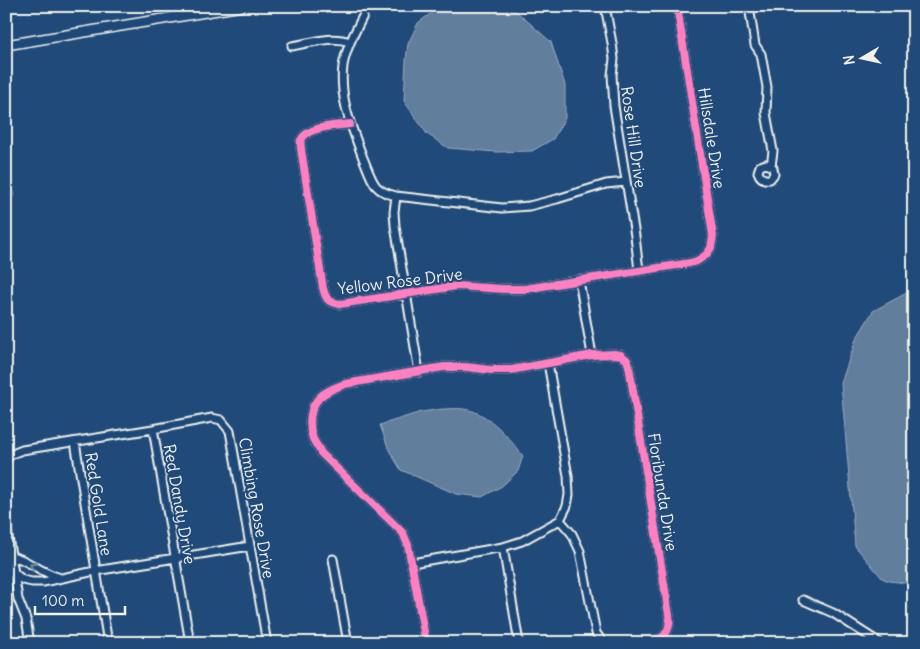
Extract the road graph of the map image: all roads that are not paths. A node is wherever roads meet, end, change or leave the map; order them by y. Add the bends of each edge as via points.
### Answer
1 (241, 6) edge
2 (604, 6) edge
3 (677, 6) edge
4 (750, 6) edge
5 (363, 16) dead end
6 (350, 42) junction
7 (6, 45) edge
8 (292, 46) dead end
9 (350, 124) junction
10 (771, 166) dead end
11 (626, 182) junction
12 (396, 196) junction
13 (690, 263) joint
14 (639, 271) junction
15 (580, 280) junction
16 (405, 294) junction
17 (592, 355) junction
18 (548, 363) junction
19 (419, 372) junction
20 (153, 429) junction
21 (75, 442) junction
22 (6, 459) edge
23 (6, 500) edge
24 (560, 520) junction
25 (250, 546) junction
26 (503, 548) junction
27 (9, 556) edge
28 (175, 558) junction
29 (333, 559) dead end
30 (412, 563) junction
31 (95, 571) junction
32 (10, 572) edge
33 (61, 578) junction
34 (803, 600) dead end
35 (30, 643) edge
36 (108, 643) edge
37 (190, 643) edge
38 (267, 643) edge
39 (348, 643) edge
40 (426, 643) edge
41 (518, 643) edge
42 (603, 643) edge
43 (638, 643) edge
44 (880, 643) edge

1 - 7 street
2 - 11 street, Rose Hill Drive via 612,43 614,106
3 - 13 street, Hillsdale Drive via 713,236 706,255
4 - 10 street via 755,45 761,54 767,87 766,113 773,151
5 - 6 street
6 - 8 street via 333,38
6 - 9 street via 342,83
9 - 12 street via 376,186
9 - 16 street, Yellow Rose Drive via 314,130 302,140 300,149 326,297 331,303 340,304
11 - 12 street via 606,184 529,206 502,208
11 - 14 street, Rose Hill Drive
12 - 16 street via 394,226
13 - 14 street, Yellow Rose Drive
14 - 15 street, Yellow Rose Drive
15 - 16 street, Yellow Rose Drive via 524,289 457,286
15 - 17 street
16 - 19 street
17 - 18 street
17 - 43 street, Floribunda Drive via 621,355 629,366 669,612 666,636
18 - 19 street via 510,370 444,367
18 - 24 street via 568,476 569,495
19 - 30 street via 345,384 331,390 312,406 310,421 313,438 321,452 403,533
20 - 21 street, Climbing Rose Drive
20 - 25 street, Climbing Rose Drive via 212,418 221,420 230,431
20 - 28 street, Red Dandy Drive
21 - 22 street, Climbing Rose Drive via 22,450
21 - 31 street, Red Gold Lane
23 - 27 street
24 - 26 street
24 - 42 street via 580,551 596,633
25 - 28 street
25 - 38 street, Climbing Rose Drive
26 - 30 street
26 - 41 street
27 - 32 street
33 -> 27 street
28 - 31 street
28 - 37 street, Red Dandy Drive
29 - 39 street
30 - 40 street
31 - 33 street
31 - 36 street, Red Gold Lane
32 - 33 street via 32,582
32 - 35 street via 26,619
34 - 44 street via 833,613

